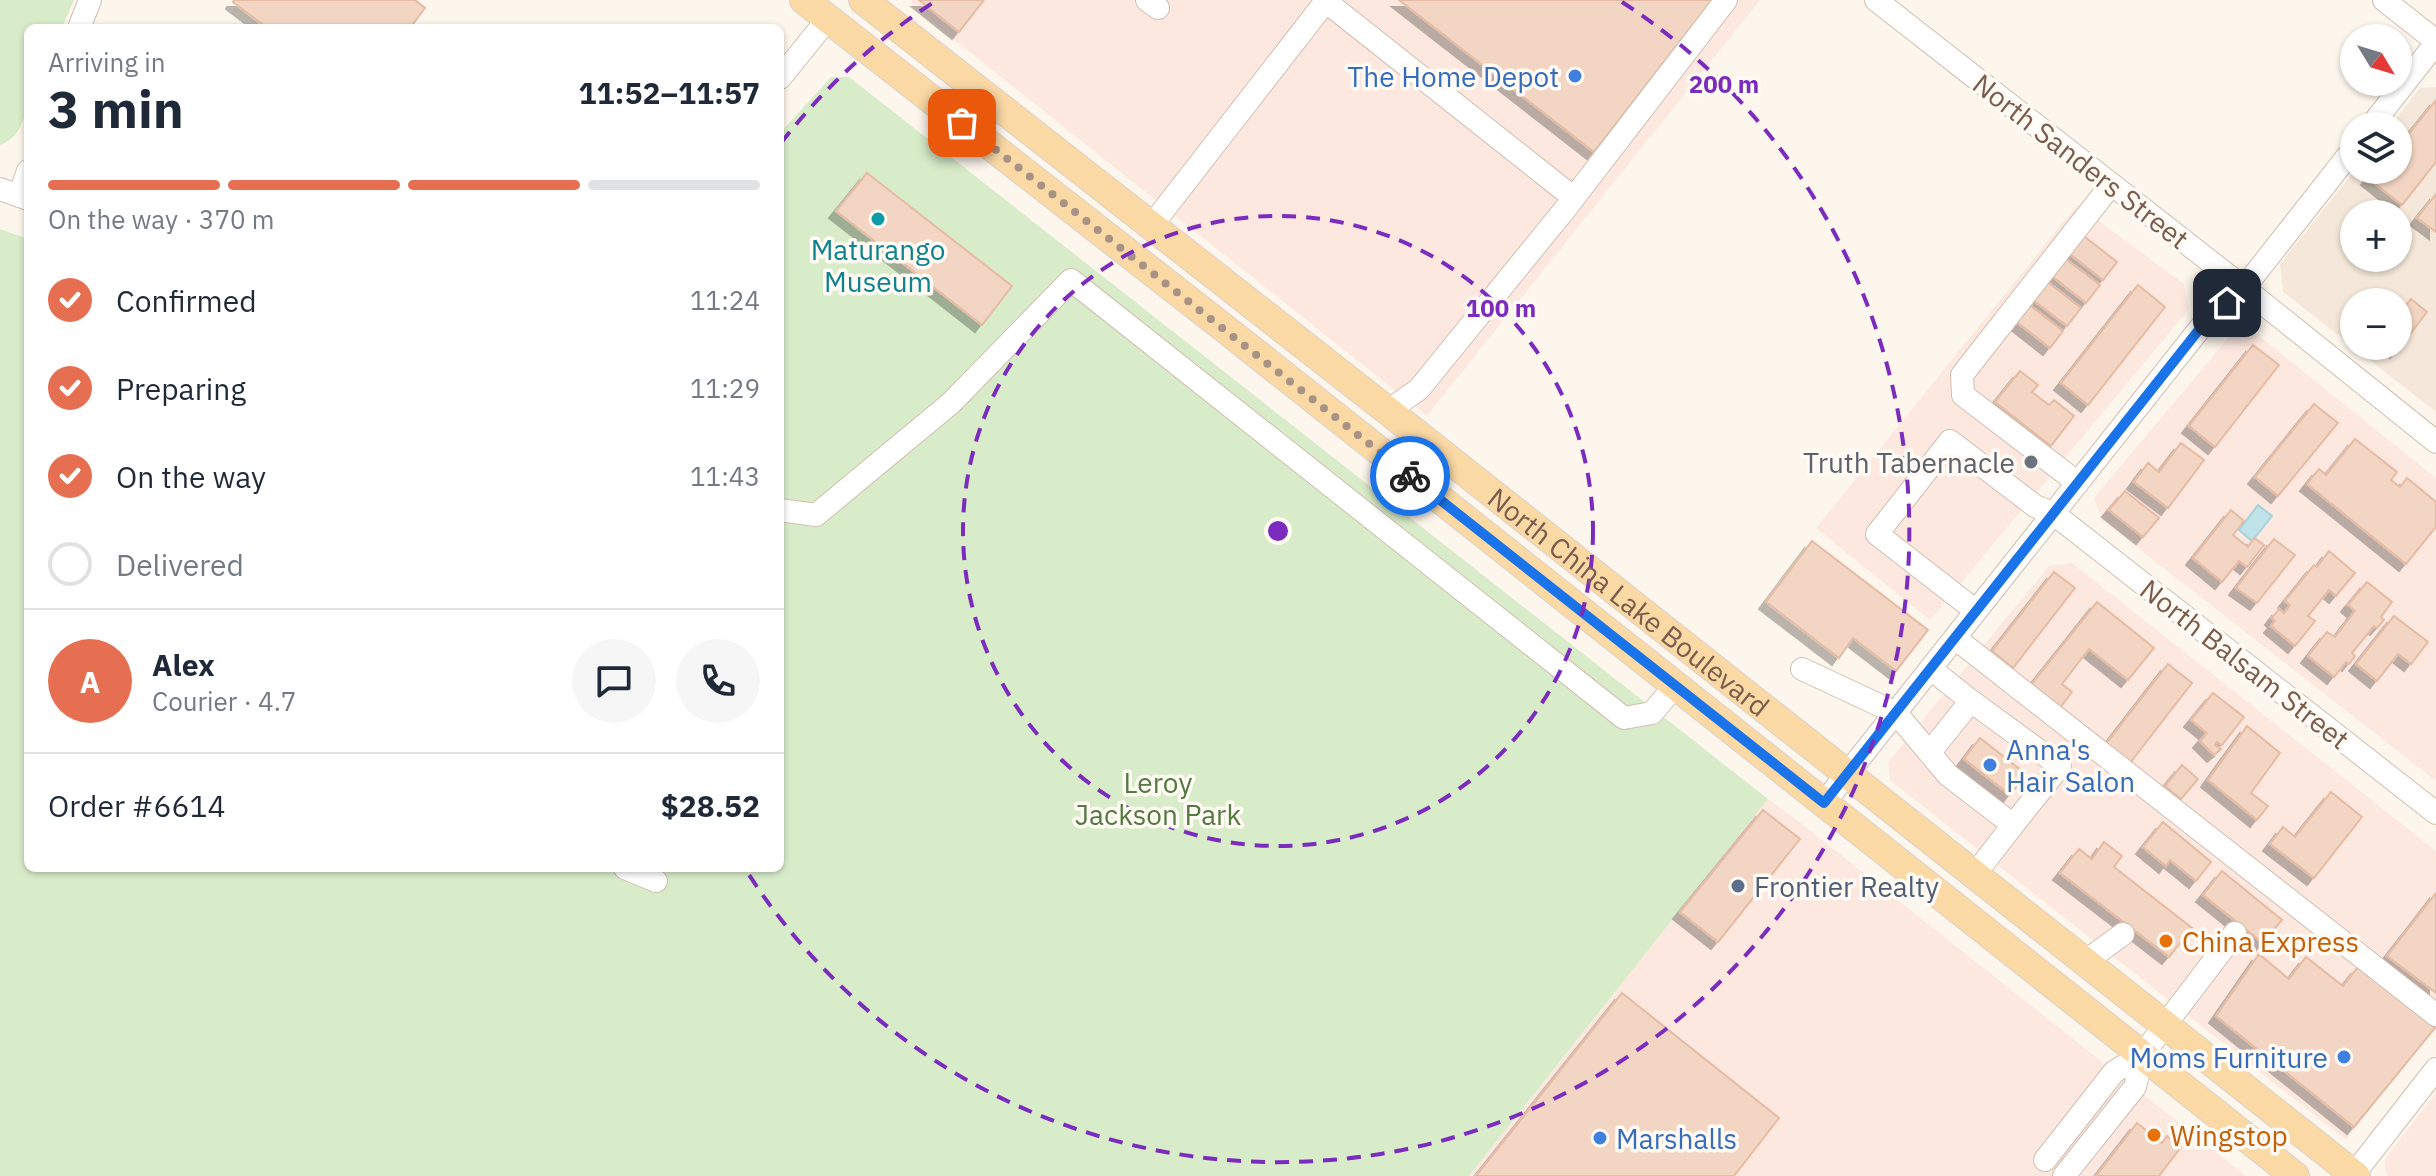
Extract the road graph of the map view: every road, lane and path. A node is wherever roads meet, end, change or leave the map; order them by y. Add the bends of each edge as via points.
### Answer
1 (90, 0) edge
2 (804, 0) edge
3 (852, 0) edge
4 (863, 0) edge
5 (1726, 0) edge
6 (1876, 0) edge
7 (2384, 0) edge
8 (1325, 1) edge
9 (827, 20) junction
10 (81, 24) edge
11 (2436, 42) edge
12 (784, 73) edge
13 (2382, 112) edge
14 (2340, 166) edge
15 (2111, 185) junction
16 (1574, 198) junction
17 (1152, 225) junction
18 (2244, 288) junction
19 (1224, 328) junction
20 (1388, 411) junction
21 (2436, 442) edge
22 (2078, 483) junction
23 (784, 511) edge
24 (2054, 514) junction
25 (1976, 611) junction
26 (1955, 638) junction
27 (1802, 669) dead end
28 (1931, 669) junction
29 (1675, 686) junction
30 (1971, 701) junction
31 (1896, 713) junction
32 (1930, 752) junction
33 (1848, 774) junction
34 (1824, 803) junction
35 (2436, 813) edge
36 (2013, 825) junction
37 (635, 872) edge
38 (1975, 874) junction
39 (656, 881) dead end
40 (2235, 933) dead end
41 (2123, 934) dead end
42 (2086, 961) junction
43 (2436, 1015) edge
44 (2165, 1025) junction
45 (2143, 1054) junction
46 (2436, 1069) edge
47 (2045, 1160) dead end
48 (2355, 1175) edge
49 (2064, 1176) edge
50 (2295, 1176) edge

1 - 10 street
2 - 9 main road, North China Lake Boulevard
3 - 9 main road
4 - 17 main road, North China Lake Boulevard
5 - 16 street
6 - 15 street, North Sanders Street
7 - 11 street
8 - 16 street
8 - 17 street
9 - 12 street
9 - 19 main road, North China Lake Boulevard
11 - 13 street
14 - 18 street
15 - 18 street, North Sanders Street
15 - 22 street via 1962,375 1963,395
16 - 20 street via 1419,389
17 - 20 main road, North China Lake Boulevard
18 - 21 street, North Sanders Street
18 - 22 street via 2209,317
19 - 20 main road via 1277,347 1364,418 1378,419
19 - 29 main road, North China Lake Boulevard
20 - 33 main road, North China Lake Boulevard
22 - 24 street
23 - 29 street via 816,515 951,403 1071,280 1624,718 1652,713
24 - 25 street
24 - 25 street, North Balsam Street via 2035,506 1950,441 1877,534
24 - 35 street, North Balsam Street
25 - 26 street
26 - 28 street
26 - 43 street
27 - 31 street
28 - 30 street
28 - 31 street
29 - 34 main road, North China Lake Boulevard
30 - 32 street
30 - 36 street via 2060,766
31 - 32 street
31 - 33 street
32 - 36 street via 1948,775
33 - 34 street
33 - 38 main road, North China Lake Boulevard
34 - 45 main road, North China Lake Boulevard
36 - 38 street
37 - 39 street
38 - 42 main road, North China Lake Boulevard
40 - 44 street
41 - 42 street
42 - 44 main road, North China Lake Boulevard
44 - 45 street
44 - 48 main road, North China Lake Boulevard
45 - 47 street via 2114,1072
45 - 49 street via 2135,1087
45 - 50 main road, North China Lake Boulevard
46 - 48 street

